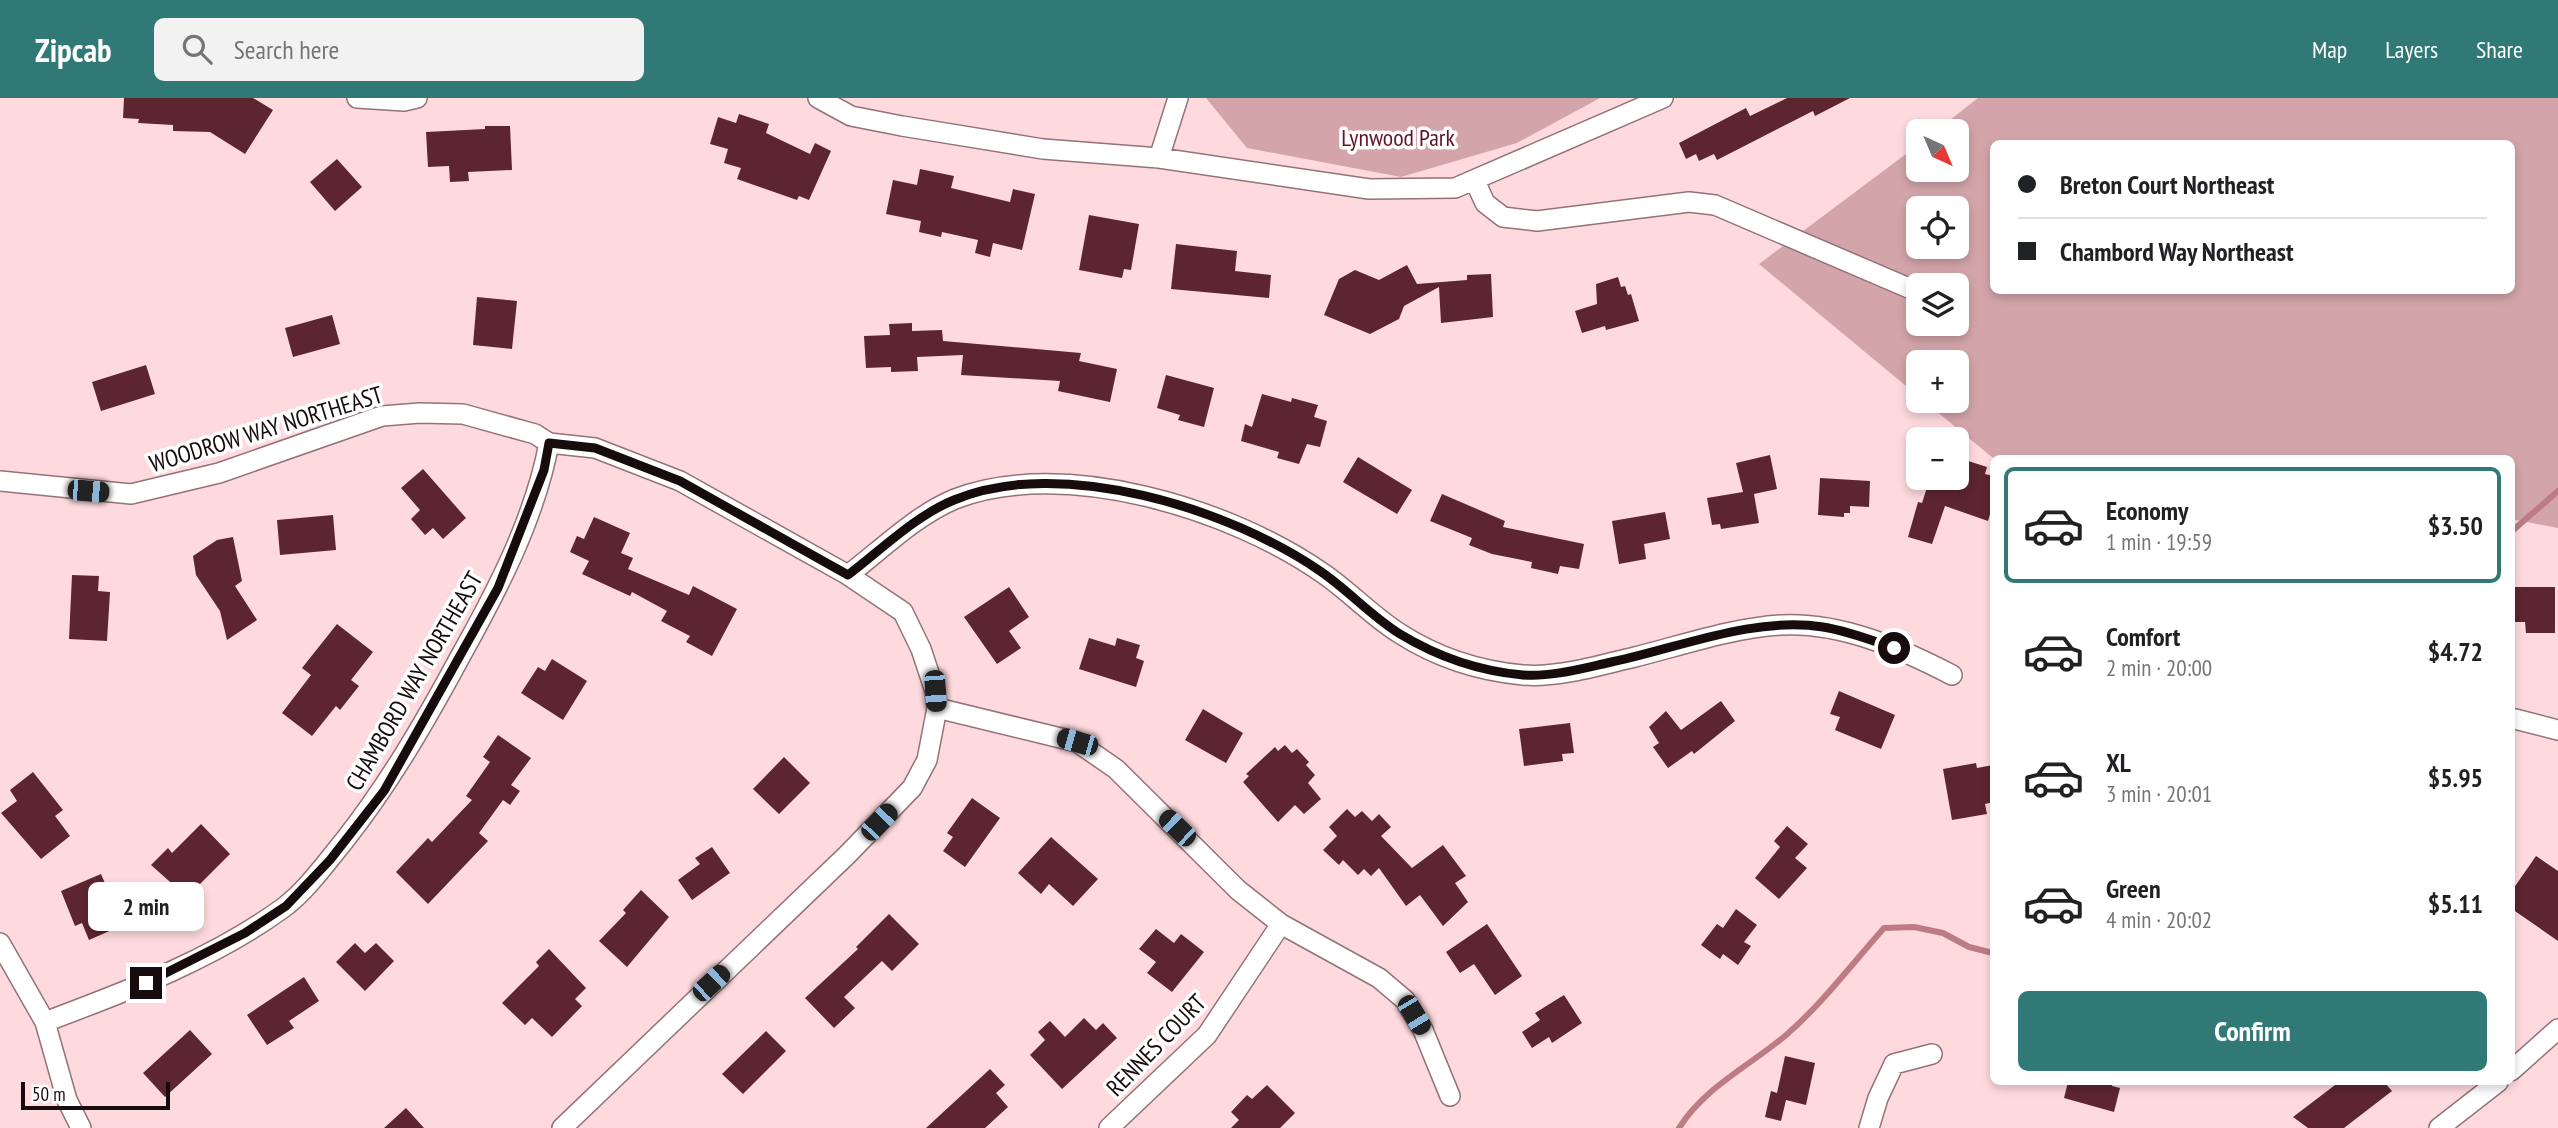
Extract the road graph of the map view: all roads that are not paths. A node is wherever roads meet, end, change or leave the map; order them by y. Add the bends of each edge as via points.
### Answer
1 (357, 98) edge
2 (417, 98) edge
3 (818, 98) edge
4 (1178, 98) edge
5 (1663, 98) edge
6 (1159, 158) junction
7 (1475, 181) junction
8 (1906, 287) edge
9 (549, 443) junction
10 (0, 481) edge
11 (848, 575) junction
12 (1952, 675) dead end
13 (937, 708) junction
14 (2515, 719) edge
15 (2558, 730) edge
16 (1281, 924) junction
17 (0, 943) edge
18 (45, 1022) junction
19 (2558, 1029) edge
20 (1932, 1054) dead end
21 (2515, 1067) edge
22 (2494, 1085) edge
23 (1450, 1096) dead end
24 (81, 1128) edge
25 (562, 1128) edge
26 (1109, 1128) edge
27 (1869, 1128) edge
28 (2439, 1128) edge

1 - 2 street
3 - 6 street via 851,116 902,126 1043,149
4 - 6 street
5 - 7 street
6 - 7 street via 1369,189 1455,188
7 - 8 street via 1485,203 1503,216 1537,222 1689,202 1715,205
9 - 10 street, WOODROW WAY NORTHEAST via 535,434 463,414 420,412 382,416 219,473 131,494
9 - 11 street, WOODROW WAY NORTHEAST via 595,448 680,481
9 - 18 street, CHAMBORD WAY NORTHEAST via 544,470 498,588 384,791 330,860 286,906 245,933 146,983
11 - 12 street via 953,500 1000,485 1041,482 1112,490 1192,509 1246,529 1285,547 1398,633 1475,668 1526,675 1564,672 1783,625 1858,635 1912,654
11 - 13 street, WOODROW WAY NORTHEAST via 903,612 921,649
13 - 16 street via 1077,742 1116,769 1238,890
13 - 25 street via 928,760 912,788
14 - 15 street
16 - 23 street via 1379,978 1405,1000 1423,1030
16 - 26 street, RENNES COURT via 1207,1034
17 - 18 street
18 - 24 street via 67,1100
19 - 21 street
20 - 27 street via 1894,1064
22 - 28 street

